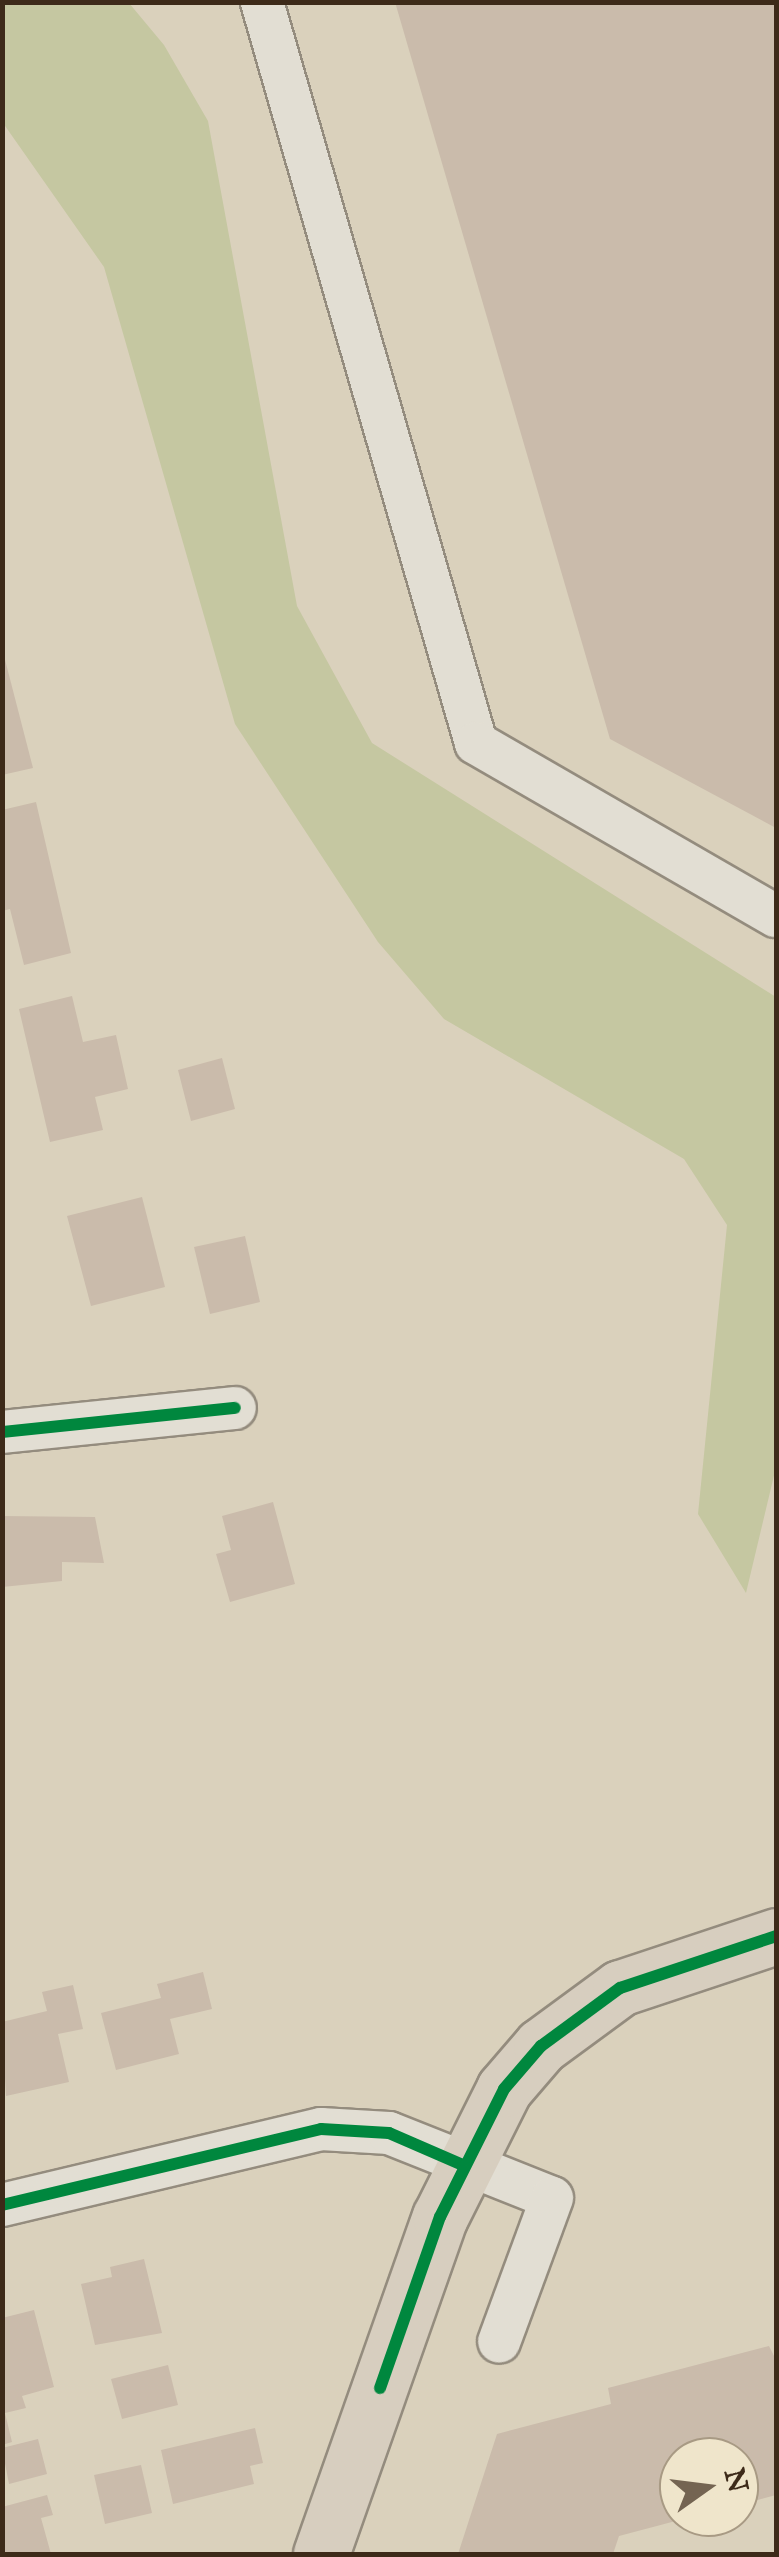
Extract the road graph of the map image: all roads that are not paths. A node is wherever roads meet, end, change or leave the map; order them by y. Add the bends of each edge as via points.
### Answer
1 (262, 2) edge
2 (776, 916) edge
3 (235, 1408) dead end
4 (5, 1419) edge
5 (776, 1936) edge
6 (464, 2165) junction
7 (2, 2205) edge
8 (499, 2342) dead end
9 (321, 2554) edge

1 - 2 street via 476,743
3 - 4 street
5 - 6 main road via 620,1988 541,2046 504,2089
6 - 7 street via 389,2134 322,2129
6 - 8 street via 552,2198
6 - 9 main road

